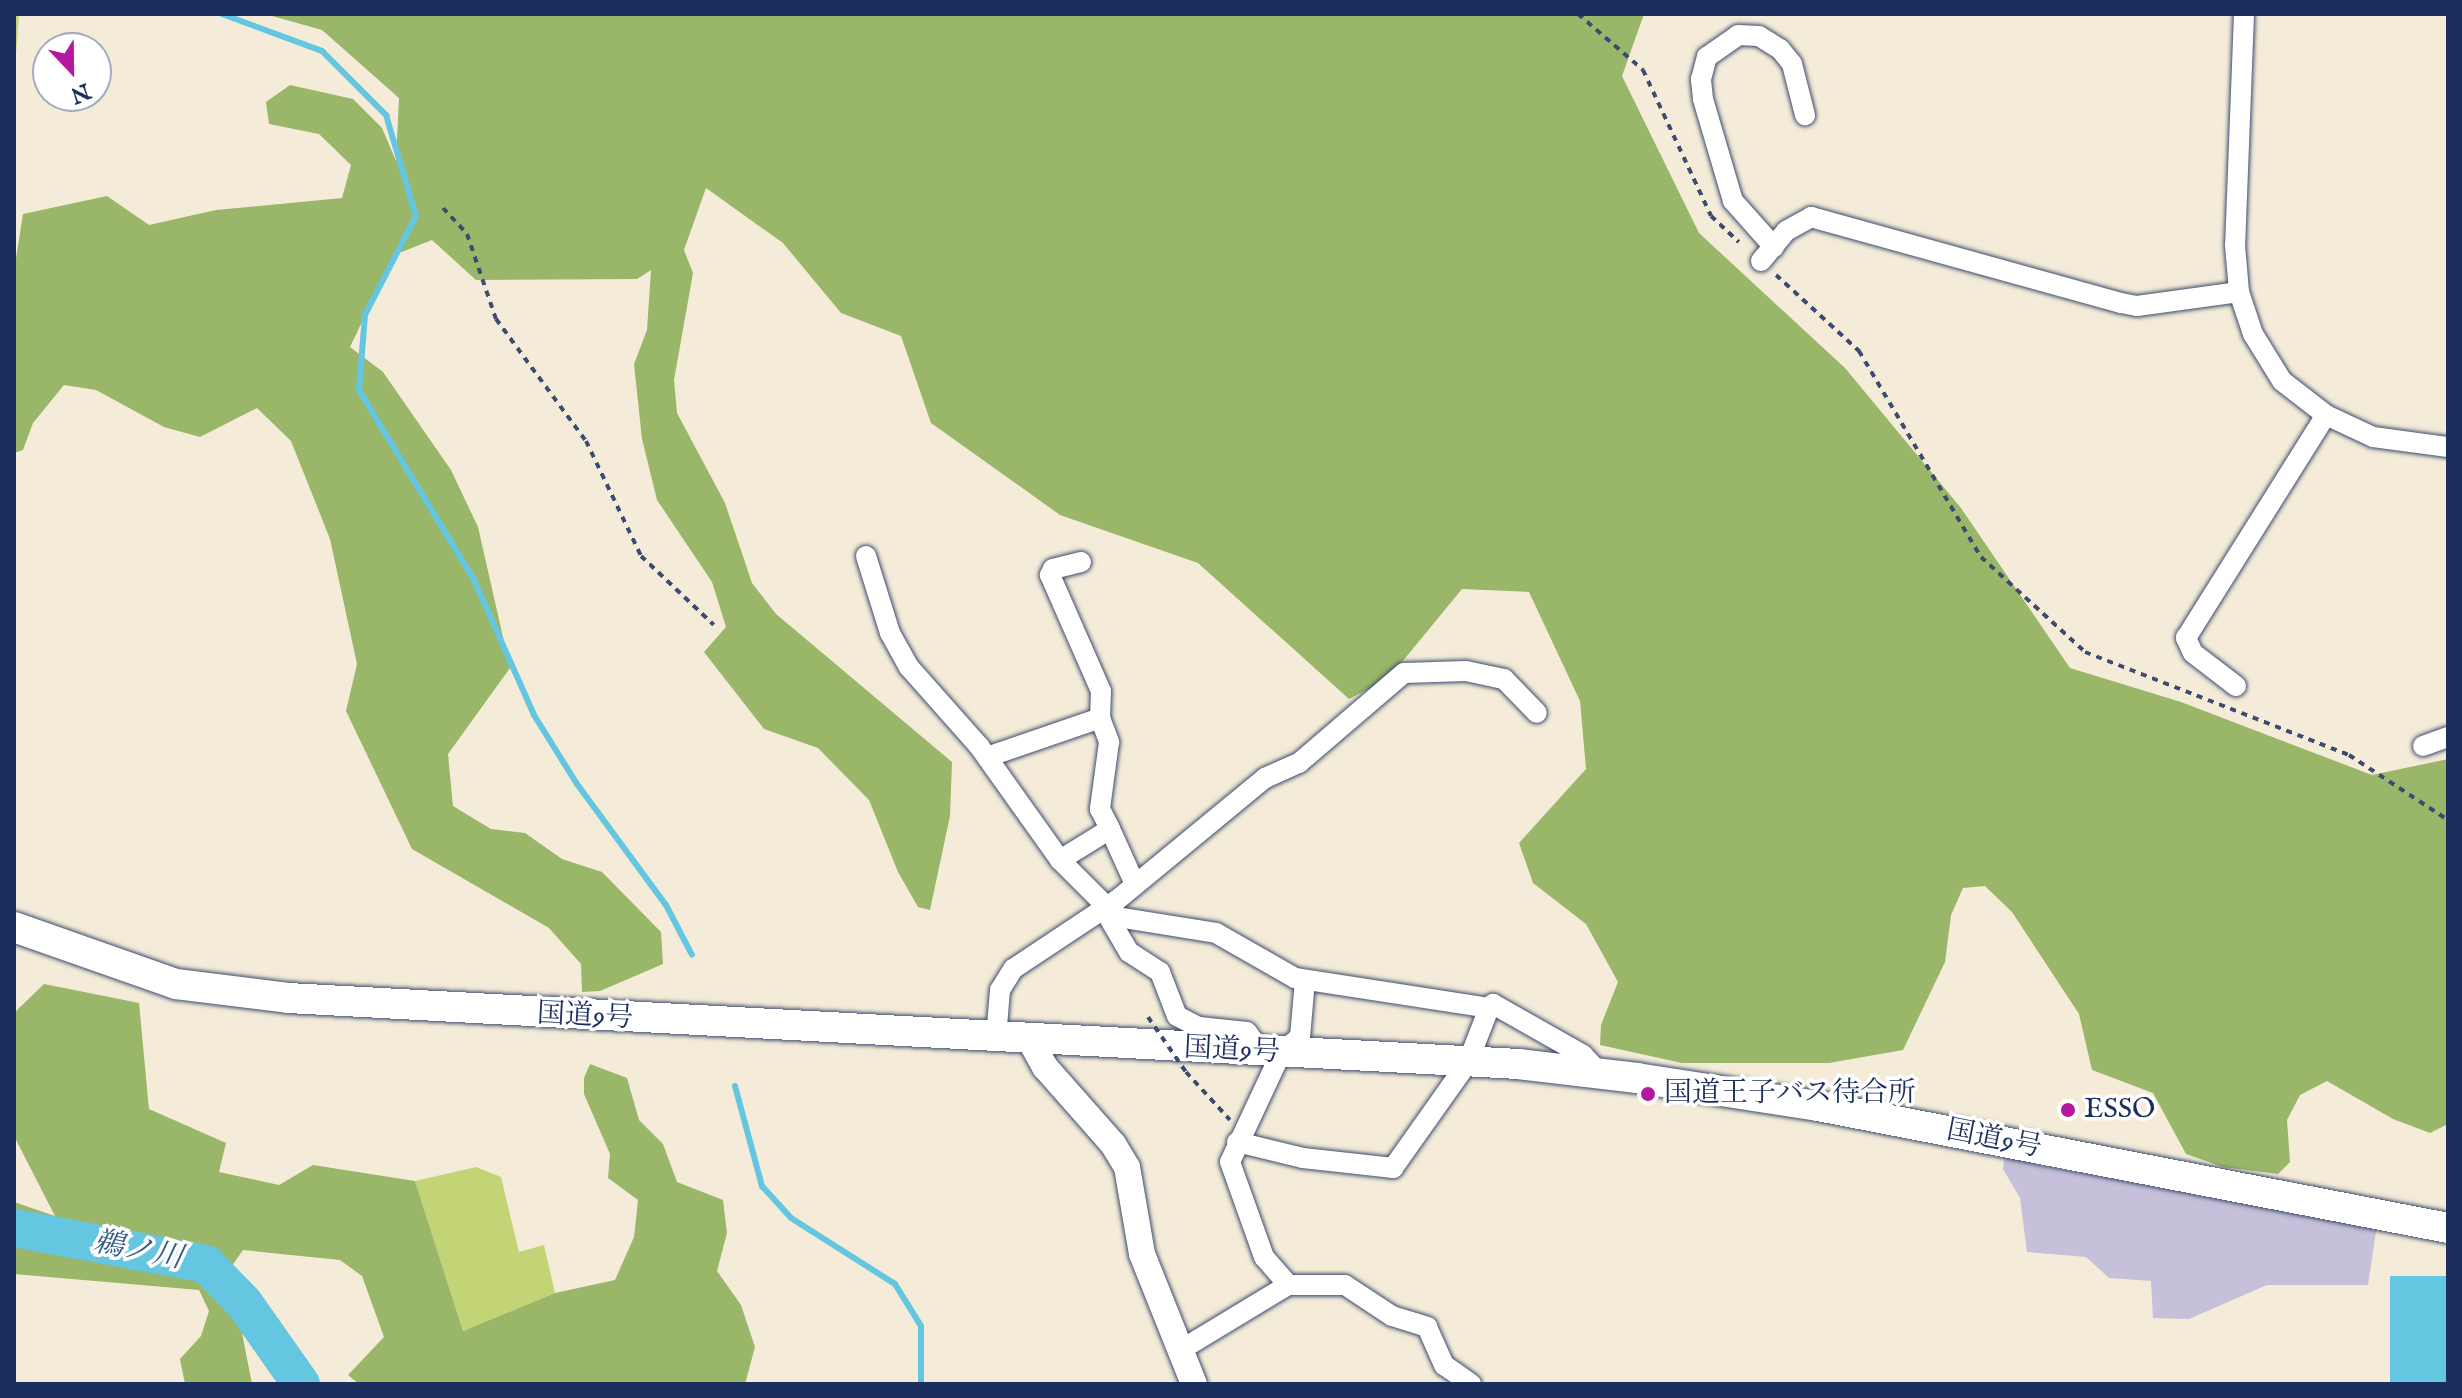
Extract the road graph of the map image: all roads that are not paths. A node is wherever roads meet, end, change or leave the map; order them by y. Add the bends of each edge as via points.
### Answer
1 (2244, 14) edge
2 (1805, 115) dead end
3 (2239, 292) junction
4 (2326, 415) junction
5 (2448, 447) edge
6 (866, 556) dead end
7 (1081, 562) dead end
8 (2236, 686) dead end
9 (1537, 713) dead end
10 (1100, 718) junction
11 (2448, 737) edge
12 (2423, 746) dead end
13 (987, 757) junction
14 (1110, 829) junction
15 (1060, 860) junction
16 (1134, 882) junction
17 (1103, 907) junction
18 (14, 927) edge
19 (1305, 980) junction
20 (1487, 1001) junction
21 (996, 1038) junction
22 (1030, 1040) junction
23 (1271, 1053) junction
24 (1468, 1062) junction
25 (1600, 1073) junction
26 (1236, 1133) junction
27 (2448, 1228) edge
28 (1288, 1285) junction
29 (1179, 1351) junction
30 (1194, 1384) edge
31 (1471, 1384) edge

1 - 3 street via 2235,245
2 - 3 street via 1792,64 1759,36 1738,35 1707,57 1703,99 1733,201 1767,254 1786,231 1811,217 2137,306
3 - 4 street via 2253,334 2282,381
4 - 5 street via 2373,437
4 - 8 street via 2186,638 2193,653
6 - 13 street via 890,633 909,667
7 - 10 street via 1053,569 1050,575 1101,691
9 - 16 street via 1504,679 1466,671 1404,673 1299,763 1265,778 1201,835
10 - 13 street
10 - 14 street via 1109,742 1100,809
11 - 12 street
13 - 15 street
14 - 15 street
14 - 16 street
15 - 17 street
16 - 17 street
17 - 19 street via 1143,924 1216,933 1283,974
17 - 21 street via 1058,943 1013,969 1000,990
17 - 23 street via 1129,952 1160,972 1177,1016 1199,1027 1247,1032
18 - 21 highway, 国道9号 via 176,984 288,998
19 - 20 street via 1364,991 1373,986
19 - 23 street via 1300,1037
20 - 24 street
20 - 25 street via 1583,1055
21 - 22 highway, 国道9号
22 - 23 highway, 国道9号
22 - 29 main road via 1045,1067 1123,1160 1142,1254
23 - 24 highway, 国道9号
23 - 26 street
24 - 25 highway, 国道9号
24 - 26 street via 1393,1168 1303,1158
25 - 27 highway, 国道9号 via 1818,1106
26 - 28 street via 1230,1162 1264,1257
28 - 29 street
28 - 31 street via 1345,1285 1392,1316 1427,1327 1444,1365
29 - 30 main road

